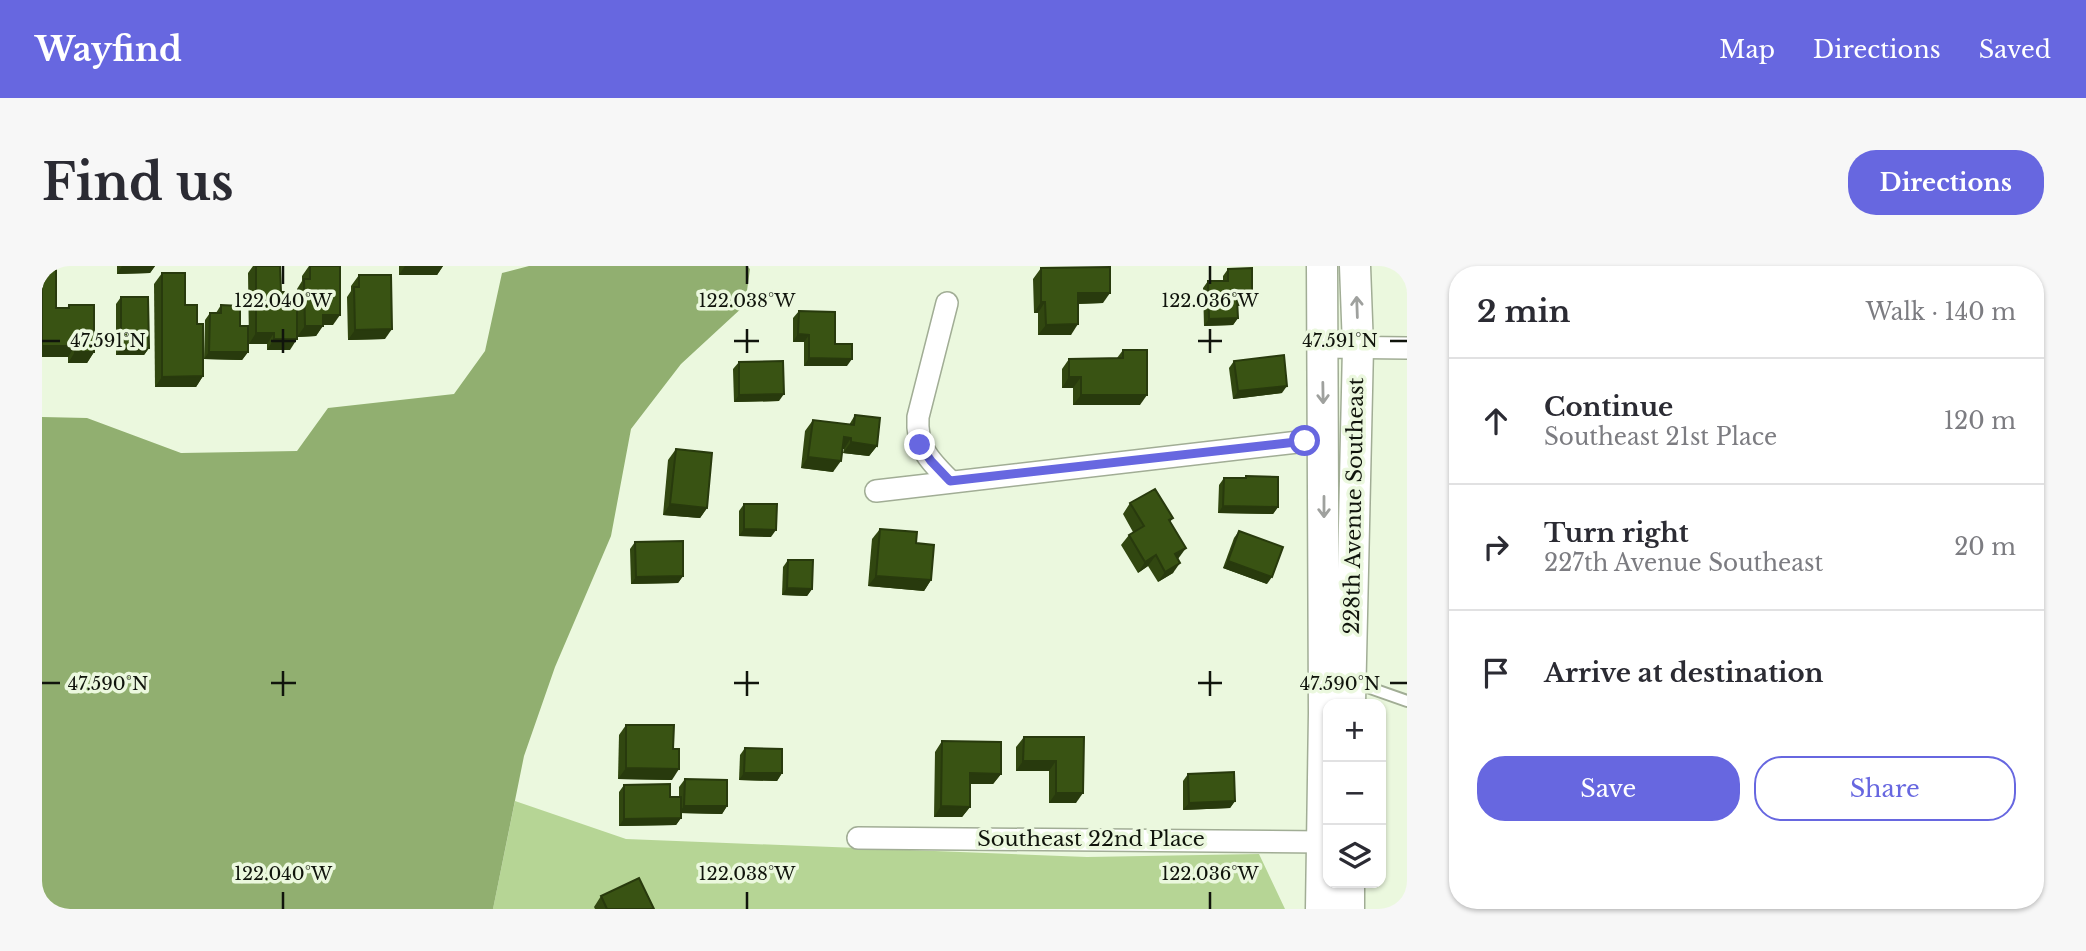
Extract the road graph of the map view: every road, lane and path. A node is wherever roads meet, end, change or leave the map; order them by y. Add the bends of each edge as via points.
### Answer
1 (1322, 266) edge
2 (1355, 266) edge
3 (947, 303) dead end
4 (1321, 346) junction
5 (1358, 347) junction
6 (1407, 348) edge
7 (1324, 439) junction
8 (950, 481) junction
9 (876, 491) dead end
10 (1324, 557) junction
11 (1350, 692) edge
12 (1407, 701) edge
13 (1323, 825) edge
14 (858, 838) dead end
15 (1323, 842) joint
16 (1349, 888) edge
17 (1321, 909) edge
18 (1349, 909) edge

1 - 4 main road, 228th Avenue Southeast
5 -> 2 main road, 228th Avenue Southeast
3 - 8 street via 917,432 920,445
4 - 5 street
4 -> 7 main road, 228th Avenue Southeast
5 - 6 street
5 - 11 main road, 228th Avenue Southeast
7 - 8 street
7 -> 10 main road, 228th Avenue Southeast
8 - 9 street
10 - 11 main road
10 - 13 main road, 228th Avenue Southeast
11 - 12 lane
14 - 15 street, Southeast 22nd Place
15 - 17 main road, 228th Avenue Southeast
16 - 18 main road

